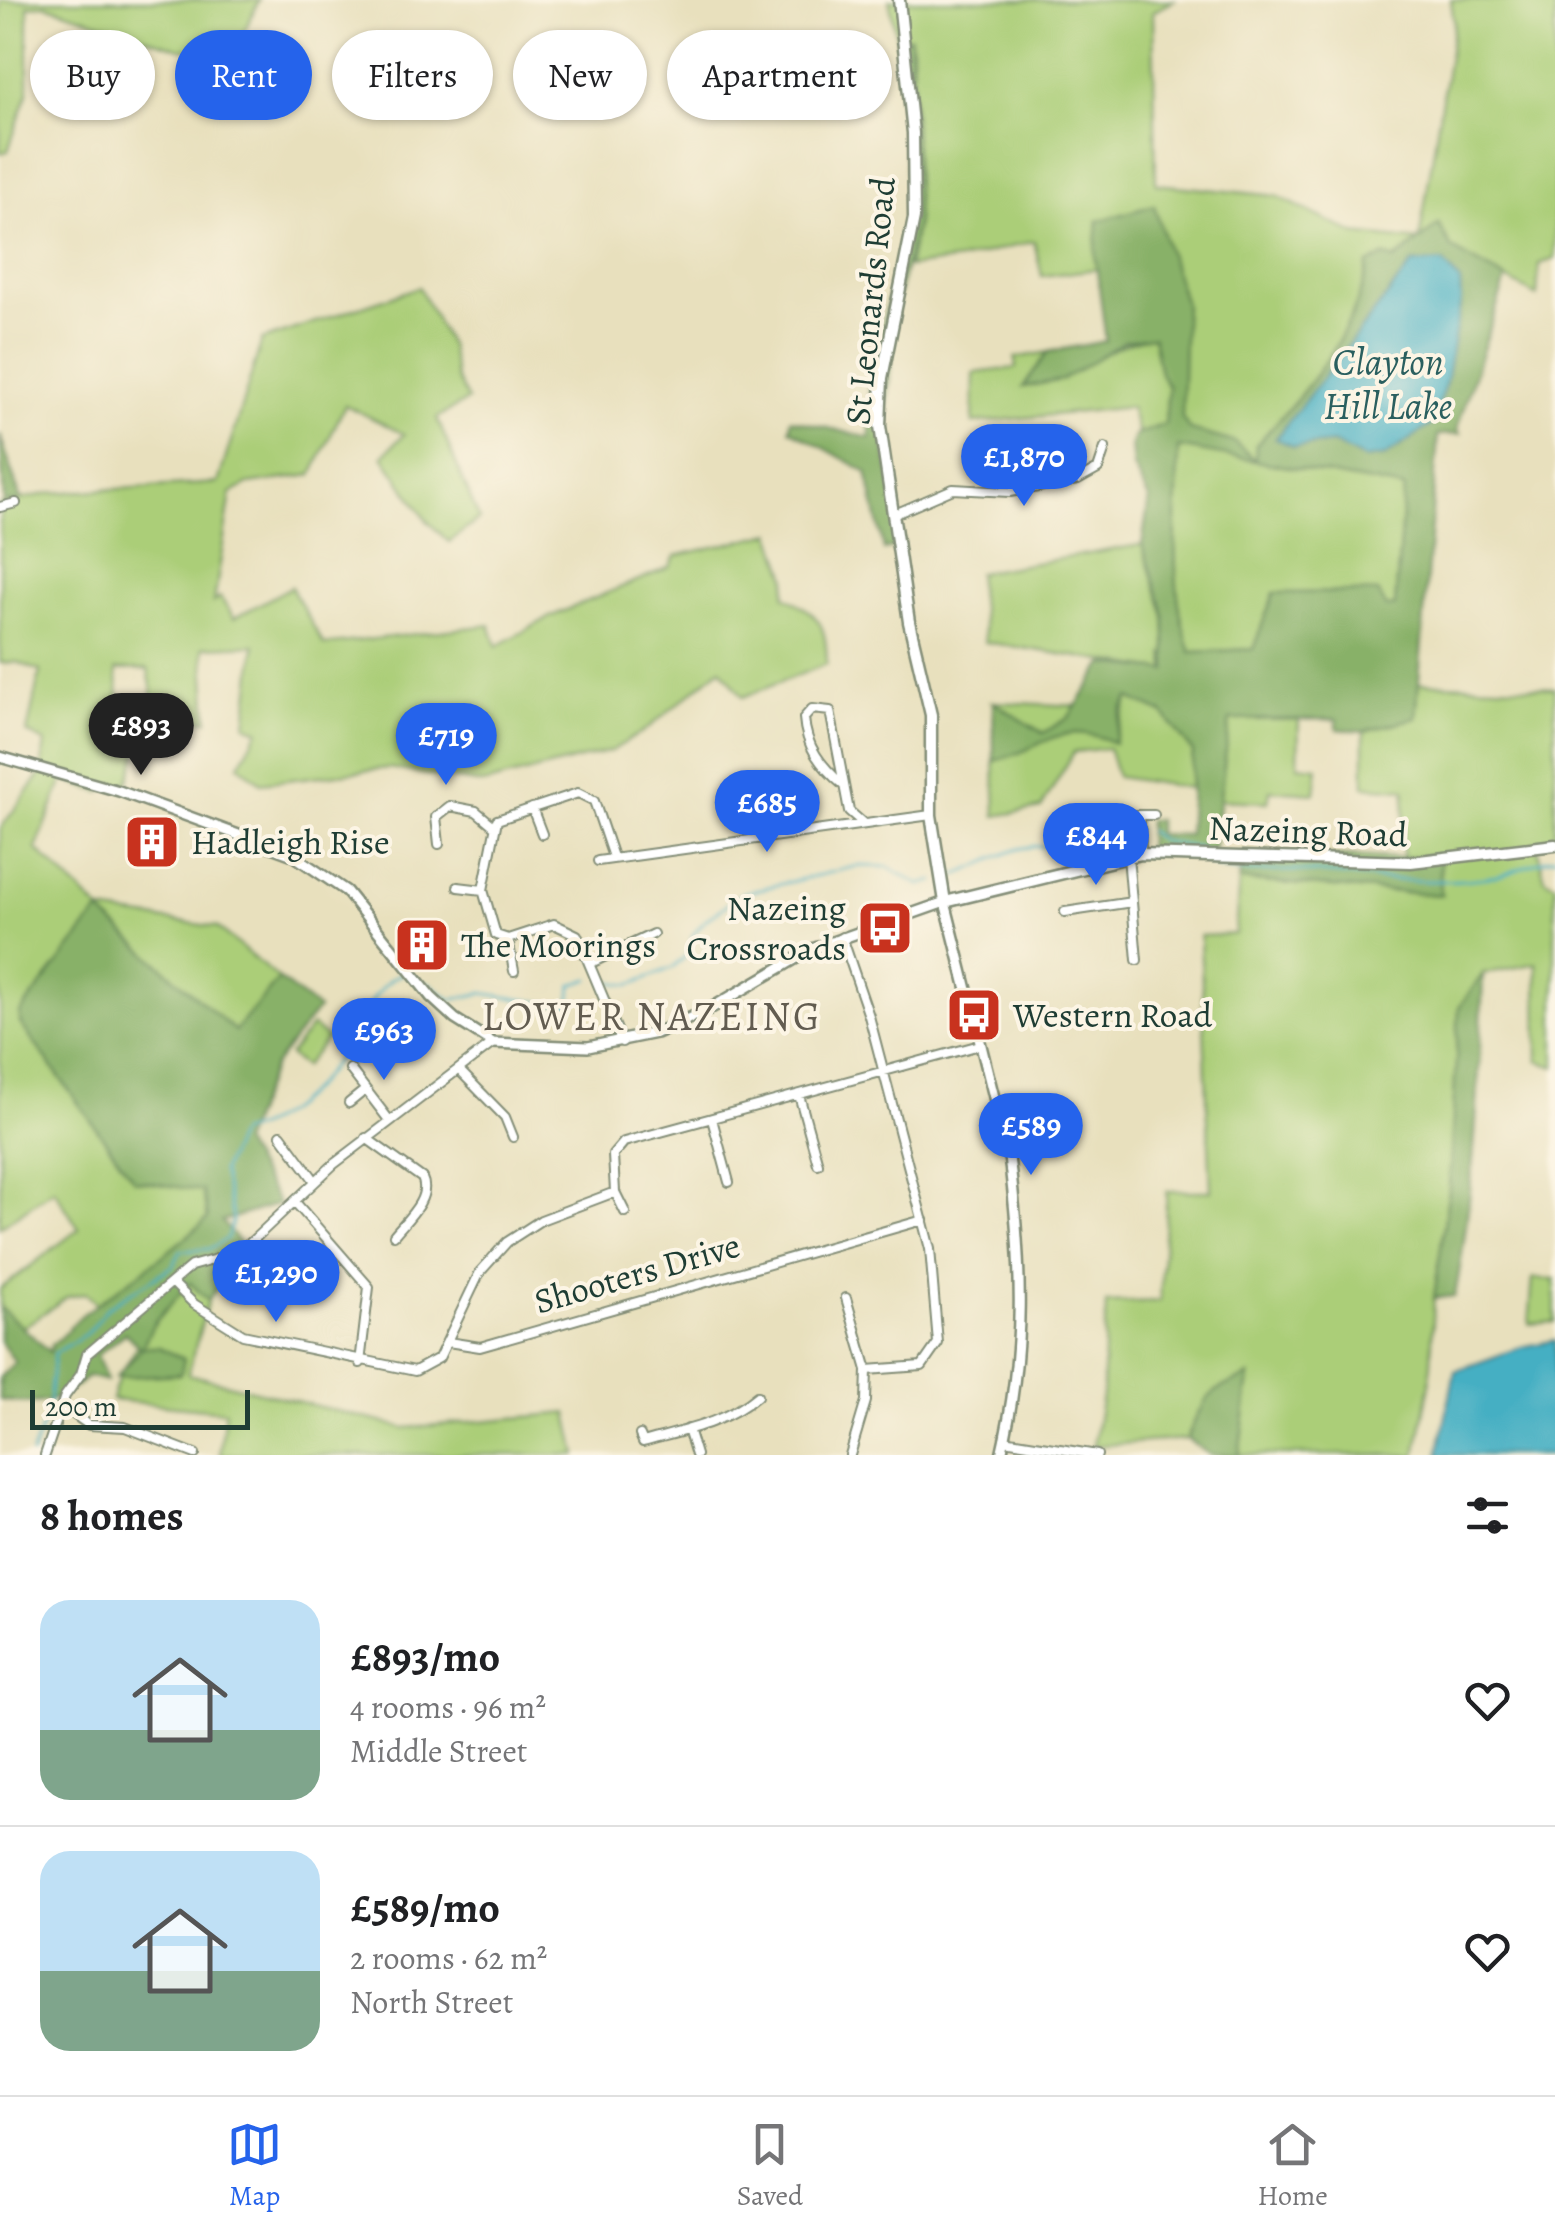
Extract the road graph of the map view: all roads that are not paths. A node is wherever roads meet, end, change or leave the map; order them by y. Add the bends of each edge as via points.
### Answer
1 (899, 0) edge
2 (1105, 448) dead end
3 (16, 503) dead end
4 (0, 508) edge
5 (894, 514) junction
6 (0, 756) edge
7 (843, 785) junction
8 (532, 808) junction
9 (849, 811) junction
10 (1124, 814) dead end
11 (1140, 815) junction
12 (1154, 815) dead end
13 (931, 816) junction
14 (864, 824) junction
15 (494, 826) junction
16 (837, 828) junction
17 (542, 834) dead end
18 (439, 844) dead end
19 (1555, 845) edge
20 (1141, 854) junction
21 (614, 856) junction
22 (1128, 856) junction
23 (598, 860) dead end
24 (458, 887) dead end
25 (483, 890) junction
26 (945, 902) junction
27 (1132, 902) junction
28 (1065, 912) dead end
29 (653, 934) dead end
30 (842, 937) junction
31 (508, 939) junction
32 (1138, 960) dead end
33 (591, 963) junction
34 (514, 972) dead end
35 (622, 1042) junction
36 (493, 1043) junction
37 (980, 1044) junction
38 (350, 1069) dead end
39 (883, 1071) junction
40 (461, 1072) junction
41 (365, 1090) junction
42 (799, 1094) junction
43 (349, 1103) dead end
44 (712, 1119) junction
45 (389, 1120) junction
46 (281, 1135) dead end
47 (513, 1137) dead end
48 (366, 1138) junction
49 (818, 1164) dead end
50 (315, 1181) junction
51 (728, 1182) dead end
52 (615, 1192) junction
53 (295, 1202) junction
54 (625, 1212) dead end
55 (923, 1220) junction
56 (394, 1236) dead end
57 (174, 1284) junction
58 (846, 1298) dead end
59 (448, 1342) junction
60 (360, 1363) junction
61 (867, 1370) junction
62 (757, 1396) dead end
63 (62, 1406) junction
64 (688, 1430) junction
65 (1004, 1440) junction
66 (642, 1442) dead end
67 (195, 1454) edge
68 (45, 1455) edge
69 (696, 1455) edge
70 (850, 1455) edge
71 (1001, 1455) edge
72 (1098, 1455) edge

1 - 5 main road, St Leonards Road via 914,218 880,406
2 - 5 street via 1089,476 997,494 953,489
3 - 4 street
5 - 13 main road, St Leonards Road via 931,716
6 - 36 street via 119,791 304,861 346,891 431,997
7 - 7 street via 830,711 812,710 804,718 807,740
7 - 9 street
8 - 15 street
8 - 17 street
8 - 21 street via 578,793 594,802
9 - 14 street
9 - 16 street
10 - 11 street
11 - 12 street
11 - 20 street
13 - 14 street
13 - 26 main road, St Leonards Road
14 - 16 street
15 - 18 street via 476,812 450,806 436,818
15 - 25 street
16 - 21 street
19 - 20 main road, Nazeing Road via 1411,862
20 - 22 main road, Nazeing Road
21 - 23 street
22 - 26 main road, Nazeing Road
22 - 27 street
24 - 25 street
25 - 31 street via 496,935
26 - 30 street
26 - 37 street
27 - 28 street
27 - 32 street
29 - 33 street
30 - 35 street via 682,1023
30 - 39 street
31 - 33 street via 563,926 577,935
31 - 34 street
33 - 35 street
35 - 36 street via 562,1048
36 - 40 street
37 - 39 street
37 - 65 street via 1009,1157 1017,1238 1020,1354
38 - 41 street
39 - 42 street
39 - 55 street
40 - 45 street
40 - 47 street via 505,1116
41 - 43 street
41 - 45 street
42 - 44 street
42 - 49 street
44 - 51 street
44 - 52 street via 616,1148
45 - 48 street
46 - 50 street
48 - 50 street
48 - 56 street via 426,1185
50 - 53 street
52 - 54 street
52 - 59 street via 540,1220 507,1242 480,1272
53 - 57 street via 250,1244 192,1266
53 - 60 street via 370,1288
55 - 59 street, Shooters Drive via 480,1348
55 - 61 street via 938,1343 922,1366
57 - 60 street via 244,1335
57 - 63 street via 87,1354
58 - 61 street
59 - 60 street via 425,1368
61 - 70 street
62 - 64 street via 744,1408
63 - 67 street via 89,1425 126,1428
63 - 68 street
64 - 66 street
64 - 69 street
65 - 71 street
65 - 72 street

